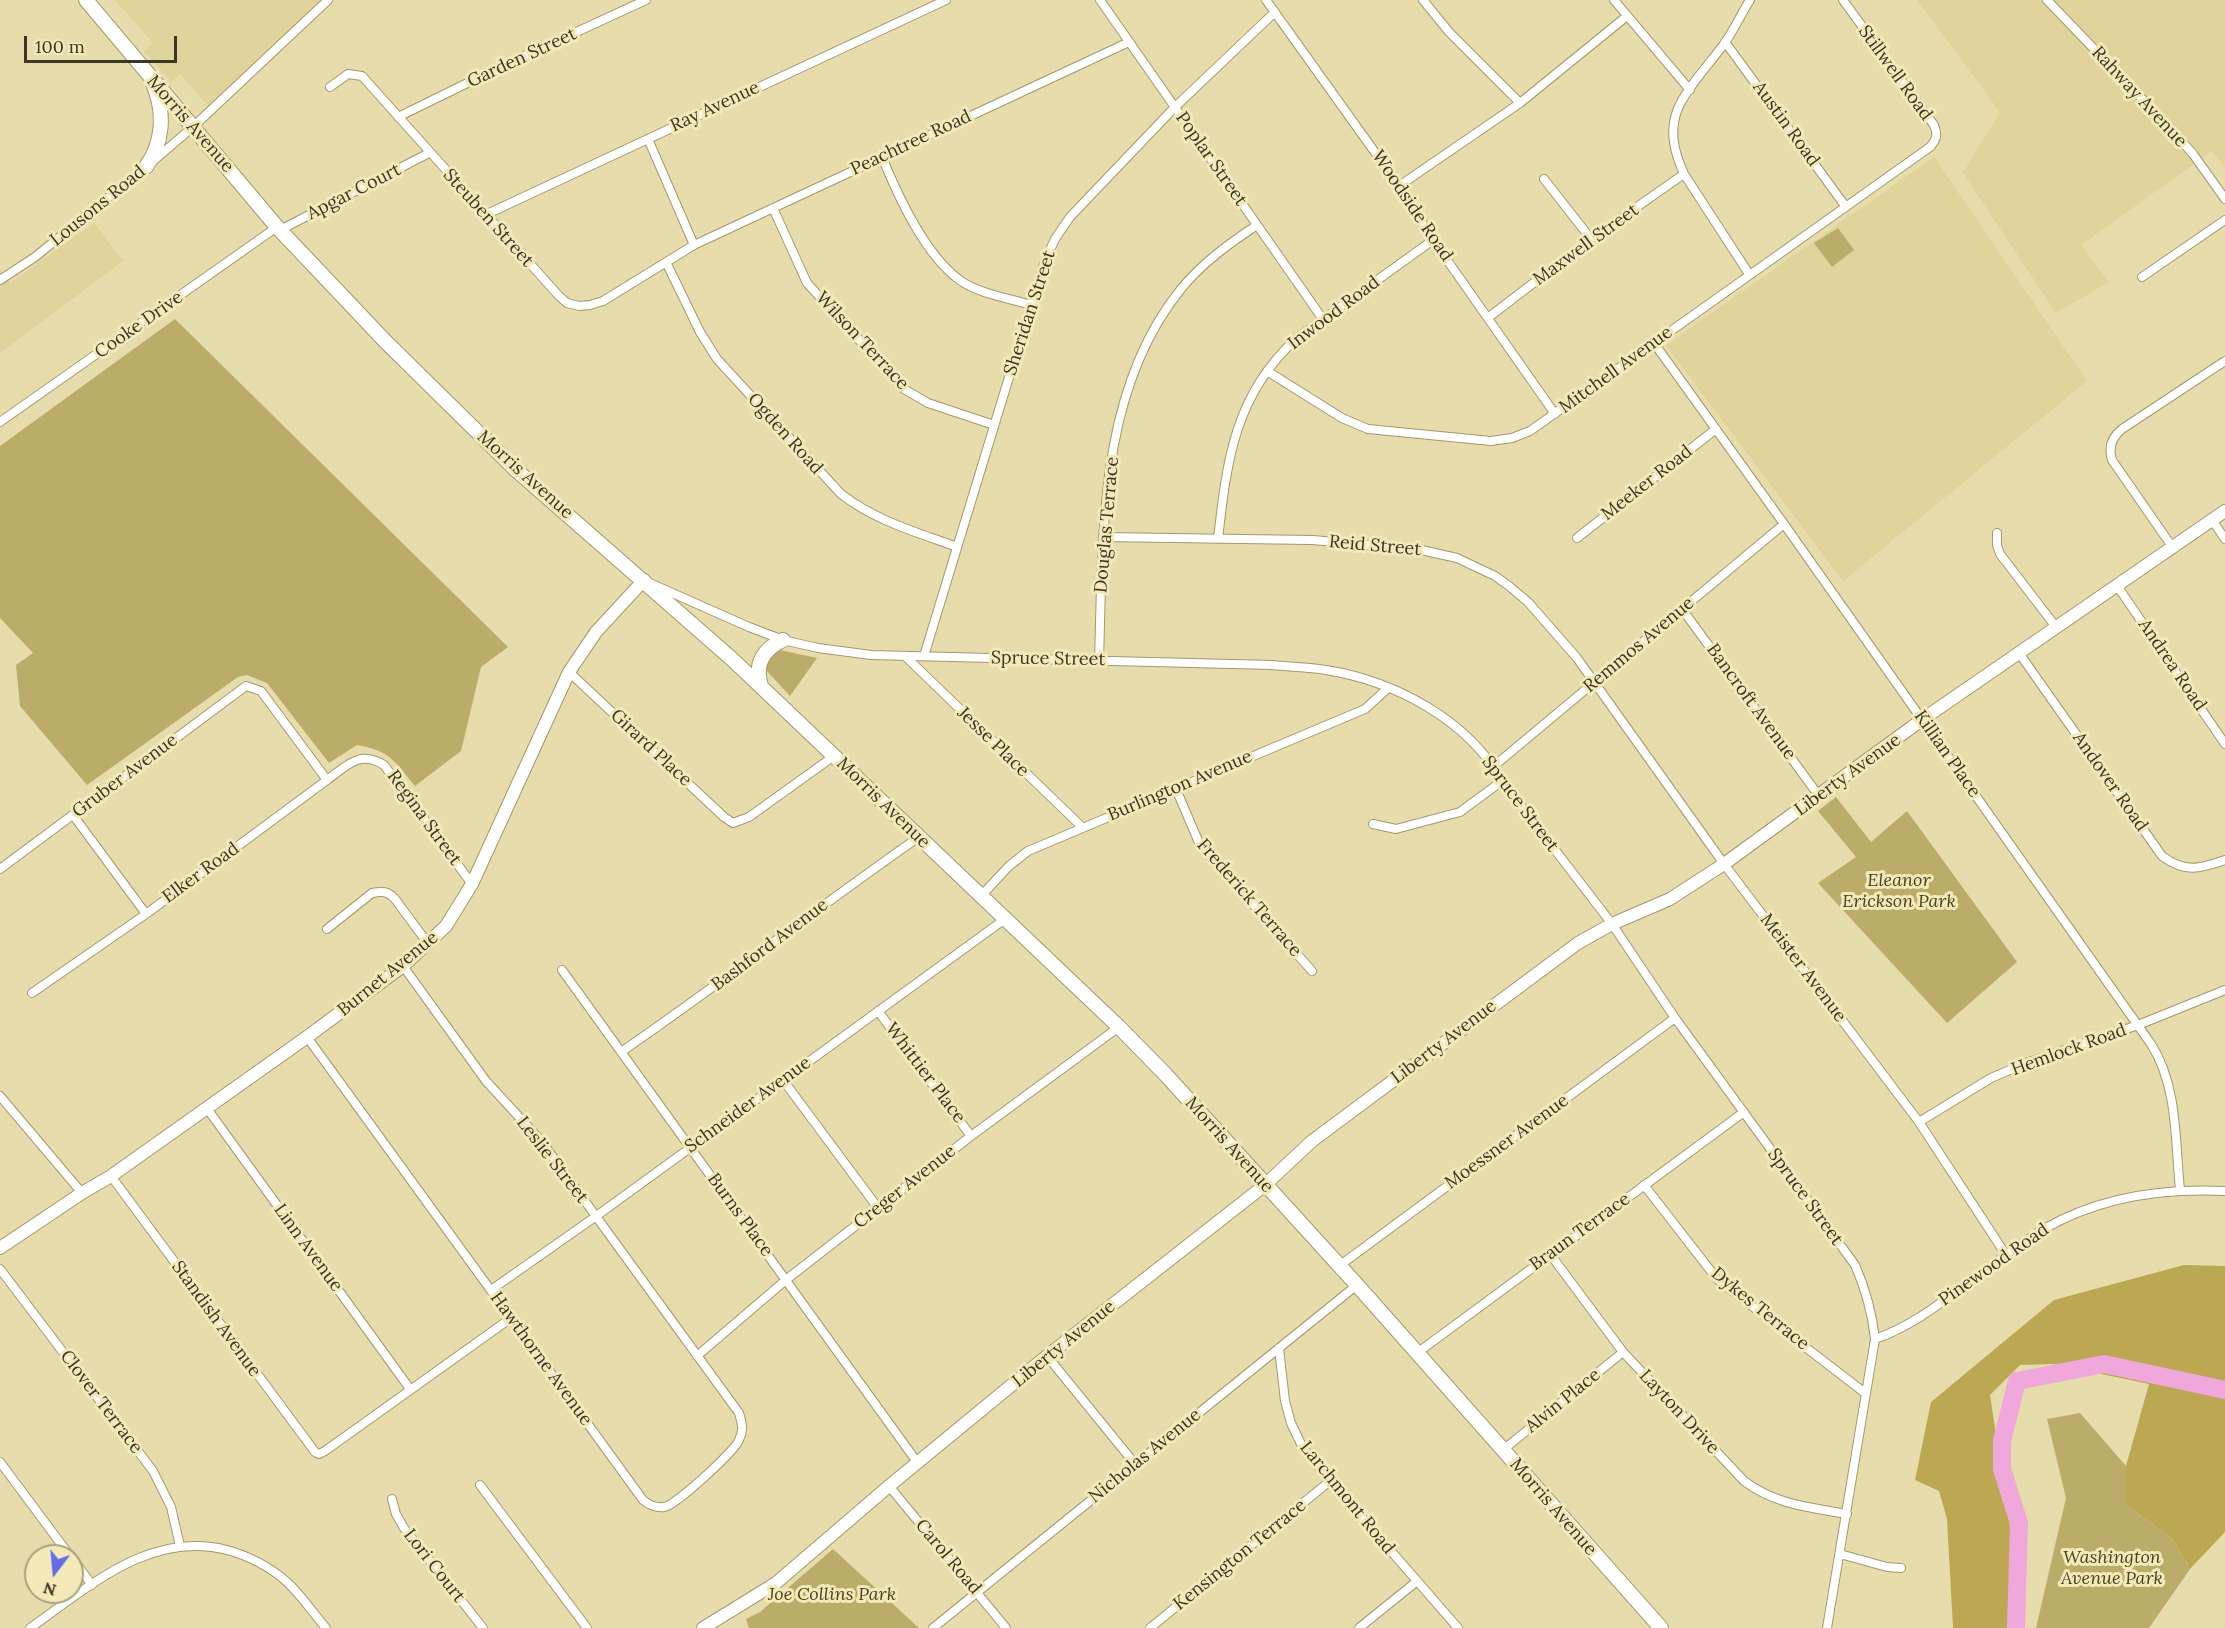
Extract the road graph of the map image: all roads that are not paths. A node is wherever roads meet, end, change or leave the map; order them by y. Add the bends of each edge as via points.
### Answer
1 (86, 0) edge
2 (328, 0) edge
3 (646, 0) edge
4 (946, 0) edge
5 (1100, 0) edge
6 (1266, 0) edge
7 (1423, 0) edge
8 (1614, 0) edge
9 (1750, 0) edge
10 (1842, 0) edge
11 (2047, 0) edge
12 (1275, 12) junction
13 (1627, 16) junction
14 (1129, 42) junction
15 (1725, 42) junction
16 (150, 79) junction
17 (330, 87) dead end
18 (1690, 90) junction
19 (1520, 103) junction
20 (1175, 107) junction
21 (398, 117) junction
22 (193, 127) junction
23 (648, 139) junction
24 (1930, 147) joint
25 (429, 153) junction
26 (882, 157) junction
27 (146, 167) junction
28 (1684, 174) junction
29 (1544, 179) dead end
30 (1399, 186) junction
31 (2225, 199) edge
32 (1846, 207) junction
33 (773, 208) junction
34 (485, 215) junction
35 (2225, 220) edge
36 (1257, 225) junction
37 (278, 229) junction
38 (1591, 239) junction
39 (1433, 240) junction
40 (694, 245) junction
41 (666, 262) junction
42 (1749, 274) junction
43 (2142, 277) dead end
44 (0, 280) edge
45 (1031, 305) junction
46 (1489, 317) junction
47 (1322, 318) junction
48 (1654, 343) junction
49 (2225, 361) edge
50 (1267, 371) junction
51 (1555, 414) junction
52 (0, 422) edge
53 (994, 425) junction
54 (1716, 429) junction
55 (2225, 512) edge
56 (2212, 520) junction
57 (1784, 524) junction
58 (1996, 533) dead end
59 (1103, 537) junction
60 (1577, 538) dead end
61 (1218, 539) junction
62 (2225, 540) edge
63 (957, 547) junction
64 (2173, 548) junction
65 (644, 580) junction
66 (2118, 587) junction
67 (1682, 609) junction
68 (2056, 627) junction
69 (783, 640) junction
70 (2019, 653) junction
71 (905, 656) junction
72 (924, 656) junction
73 (1098, 660) junction
74 (569, 672) junction
75 (1594, 684) junction
76 (761, 686) junction
77 (1388, 688) junction
78 (1923, 719) junction
79 (2225, 744) edge
80 (834, 756) junction
81 (370, 758) joint
82 (1494, 766) junction
83 (327, 780) junction
84 (1502, 782) junction
85 (1176, 789) junction
86 (1819, 796) junction
87 (73, 815) junction
88 (1373, 824) dead end
89 (1082, 827) junction
90 (919, 837) junction
91 (2225, 860) edge
92 (1724, 864) junction
93 (0, 869) edge
94 (472, 884) junction
95 (981, 896) junction
96 (146, 914) junction
97 (1005, 919) junction
98 (1612, 924) junction
99 (327, 929) dead end
100 (429, 945) junction
101 (403, 966) junction
102 (562, 970) dead end
103 (1312, 971) dead end
104 (2225, 990) edge
105 (32, 993) dead end
106 (878, 1011) junction
107 (1675, 1018) junction
108 (2138, 1025) junction
109 (1119, 1028) junction
110 (307, 1037) junction
111 (621, 1052) junction
112 (783, 1080) junction
113 (0, 1096) edge
114 (206, 1107) junction
115 (1744, 1112) junction
116 (1919, 1122) junction
117 (971, 1136) junction
118 (690, 1146) junction
119 (111, 1176) junction
120 (1265, 1185) junction
121 (1644, 1185) junction
122 (2180, 1190) junction
123 (2225, 1191) edge
124 (82, 1193) junction
125 (878, 1208) junction
126 (596, 1217) junction
127 (0, 1248) edge
128 (1550, 1254) junction
129 (2006, 1255) junction
130 (1339, 1266) junction
131 (0, 1269) edge
132 (787, 1279) junction
133 (1357, 1286) junction
134 (490, 1290) junction
135 (511, 1318) junction
136 (1875, 1339) junction
137 (1279, 1348) junction
138 (1623, 1352) junction
139 (1417, 1353) junction
140 (697, 1356) junction
141 (1047, 1356) junction
142 (410, 1389) junction
143 (1865, 1393) junction
144 (1503, 1450) junction
145 (0, 1462) edge
146 (917, 1462) junction
147 (1135, 1464) junction
148 (1330, 1481) junction
149 (480, 1485) dead end
150 (889, 1486) junction
151 (392, 1499) dead end
152 (1847, 1514) junction
153 (61, 1544) edge
154 (180, 1546) junction
155 (1840, 1554) junction
156 (1902, 1568) dead end
157 (84, 1574) edge
158 (1416, 1582) junction
159 (92, 1585) junction
160 (977, 1593) junction
161 (1655, 1626) edge
162 (30, 1628) edge
163 (326, 1628) edge
164 (483, 1628) edge
165 (587, 1628) edge
166 (703, 1628) edge
167 (933, 1628) edge
168 (1006, 1628) edge
169 (1150, 1628) edge
170 (1359, 1628) edge
171 (1458, 1628) edge
172 (1827, 1628) edge

1 - 16 main road, Morris Avenue
2 - 22 street
3 - 21 street, Garden Street
4 - 23 street, Ray Avenue
5 - 14 street, Poplar Street
6 - 12 street, Woodside Road
7 - 19 street via 1449,32
8 - 13 street
9 - 15 street
10 - 24 street, Stillwell Road via 1934,125 1936,140
11 - 31 street, Rahway Avenue via 2170,128
12 - 20 street, Sheridan Street
12 - 30 street, Woodside Road
13 - 18 street
13 - 19 street
14 - 20 street, Poplar Street
14 - 26 street, Peachtree Road
15 - 18 street
15 - 32 street, Austin Road
16 - 22 main road, Morris Avenue
16 - 27 main road via 159,105 161,134
17 - 21 street, Steuben Street via 348,74 362,76
18 - 28 street via 1677,110 1673,135
19 - 30 street
20 - 36 street, Poplar Street
20 - 45 street, Sheridan Street via 1070,217 1050,250
21 - 25 street, Steuben Street
22 - 27 street, Lousons Road
22 - 37 main road, Morris Avenue
23 - 34 street, Ray Avenue
23 - 40 street
24 - 32 street, Mitchell Avenue
25 - 34 street, Steuben Street
25 - 37 street, Apgar Court
26 - 33 street, Peachtree Road
26 - 45 street via 909,216 937,258 961,281
27 - 44 street, Lousons Road via 35,257
28 - 38 street, Maxwell Street
28 - 42 street
29 - 38 street
30 - 39 street, Woodside Road
32 - 42 street, Mitchell Avenue
33 - 40 street, Peachtree Road
33 - 53 street, Wilson Terrace via 807,283 904,389 928,403
34 - 41 street, Steuben Street via 567,303 590,305 603,301
35 - 43 street
36 - 47 street, Poplar Street
36 - 59 street, Douglas Terrace via 1203,266 1156,324 1120,418 1109,467
37 - 52 street, Cooke Drive
37 - 65 main road, Morris Avenue via 502,457
38 - 46 street, Maxwell Street
39 - 46 street, Woodside Road
39 - 47 street, Inwood Road
40 - 41 street, Peachtree Road
41 - 63 street, Ogden Road via 717,359 841,494 876,518
42 - 48 street, Mitchell Avenue
45 - 53 street, Sheridan Street
46 - 51 street, Woodside Road
47 - 50 street, Inwood Road via 1279,354
48 - 51 street, Mitchell Avenue
48 - 54 street, Killian Place
49 - 64 street via 2122,429 2110,448 2112,460
50 - 51 street, Mitchell Avenue via 1342,418 1368,429 1491,441 1530,431
50 - 61 street, Inwood Road via 1250,397 1231,445
53 - 63 street, Sheridan Street
54 - 57 street, Killian Place
54 - 60 street, Meeker Road
55 - 56 street, Liberty Avenue
56 - 62 street
56 - 64 street, Liberty Avenue
57 - 67 street, Remmos Avenue
57 - 78 street, Killian Place
58 - 68 street via 2000,554
59 - 61 street, Reid Street
59 - 73 street, Douglas Terrace
61 - 75 street, Reid Street via 1312,540 1417,549 1457,558 1495,576 1528,602 1577,658
63 - 72 street, Sheridan Street
64 - 66 street, Liberty Avenue
65 - 69 street, Spruce Street
65 - 74 street, Burnet Avenue via 596,632
65 - 76 main road, Morris Avenue
66 - 68 street, Liberty Avenue
66 - 79 street, Andrea Road
67 - 75 street, Remmos Avenue
67 - 86 street, Bancroft Avenue
68 - 70 street, Liberty Avenue
69 - 71 street, Spruce Street via 845,652
69 - 76 main road via 766,650 760,660 757,671
70 - 78 street, Liberty Avenue
70 - 91 street, Andover Road via 2162,856 2191,869
71 - 72 street, Spruce Street
71 - 89 street, Jesse Place
72 - 73 street, Spruce Street
73 - 77 street, Spruce Street via 1327,670
74 - 80 street, Girard Place via 733,823 749,817
74 - 94 street, Burnet Avenue
75 - 82 street, Remmos Avenue
75 - 92 street, Meister Avenue
76 - 80 main road, Morris Avenue
77 - 82 street, Spruce Street via 1457,726
77 - 85 street, Burlington Avenue via 1365,709
78 - 86 street, Liberty Avenue
78 - 108 street, Killian Place
80 - 90 main road, Morris Avenue
81 - 83 street, Elker Road via 355,760
81 - 94 street, Regina Street via 384,765
82 - 84 street, Spruce Street
83 - 87 street, Gruber Avenue via 261,691 251,686 243,688
83 - 96 street, Elker Road
84 - 88 street via 1460,812 1396,829
84 - 98 street, Spruce Street
85 - 89 street, Burlington Avenue
85 - 103 street, Frederick Terrace via 1200,845
86 - 92 street, Liberty Avenue
87 - 93 street, Gruber Avenue
87 - 96 street
89 - 95 street, Burlington Avenue via 1028,851
90 - 95 main road, Morris Avenue
90 - 111 street, Bashford Avenue
92 - 98 street, Liberty Avenue via 1670,899
92 - 116 street, Meister Avenue
94 - 100 street, Burnet Avenue
95 - 97 main road, Morris Avenue
96 - 105 street, Elker Road
97 - 106 street, Schneider Avenue
97 - 109 main road, Morris Avenue
98 - 107 street, Spruce Street
98 - 120 street, Liberty Avenue via 1578,943 1312,1141
99 - 100 street via 372,893 384,892 395,899
100 - 101 street, Burnet Avenue
101 - 110 street, Burnet Avenue
101 - 126 street, Leslie Street via 486,1081 542,1142
102 - 111 street, Burns Place
104 - 108 street, Hemlock Road
106 - 112 street, Schneider Avenue
106 - 117 street, Whittier Place
107 - 115 street, Spruce Street
107 - 130 street, Moessner Avenue
108 - 116 street, Hemlock Road via 1991,1078
108 - 122 street, Killian Place via 2166,1071
109 - 117 street, Creger Avenue
109 - 120 main road, Morris Avenue
110 - 114 street, Burnet Avenue
110 - 134 street, Hawthorne Avenue
111 - 118 street, Burns Place
112 - 118 street, Schneider Avenue
112 - 125 street
113 - 124 street
114 - 119 street, Burnet Avenue
114 - 142 street, Linn Avenue
115 - 121 street, Braun Terrace
115 - 136 street, Spruce Street via 1855,1265 1869,1298
116 - 129 street, Meister Avenue
117 - 125 street, Creger Avenue
118 - 126 street, Schneider Avenue
118 - 132 street, Burns Place
119 - 124 street, Burnet Avenue
119 - 142 street, Standish Avenue via 315,1452 325,1451
120 - 130 main road, Morris Avenue
120 - 141 street, Liberty Avenue
121 - 128 street, Braun Terrace
121 - 143 street, Dykes Terrace via 1717,1279
122 - 123 street, Pinewood Road
122 - 129 street, Pinewood Road via 2133,1196 2083,1211 2045,1228
124 - 127 street, Burnet Avenue
125 - 132 street, Creger Avenue
126 - 134 street, Schneider Avenue
126 - 140 street, Leslie Street
128 - 138 street, Layton Drive
128 - 139 street, Braun Terrace
129 - 136 street, Pinewood Road via 1915,1321
130 - 133 main road, Morris Avenue
131 - 154 street, Clover Terrace via 153,1471 171,1507
132 - 140 street, Creger Avenue
132 - 146 street, Burns Place
133 - 137 street, Nicholas Avenue
133 - 139 main road, Morris Avenue
134 - 135 street, Hawthorne Avenue
135 - 140 street, Hawthorne Avenue via 636,1491 654,1506 673,1505 733,1450 742,1432 739,1413
135 - 142 street
136 - 143 street, Spruce Street
137 - 147 street, Nicholas Avenue
137 - 148 street, Larchmont Road via 1291,1423 1302,1446
138 - 144 street, Alvin Place
138 - 152 street, Layton Drive via 1752,1488 1783,1502
139 - 144 main road, Morris Avenue
141 - 146 street, Liberty Avenue
141 - 147 street
143 - 152 street, Spruce Street
144 - 161 main road, Morris Avenue
145 - 153 street
146 - 150 street, Liberty Avenue
147 - 160 street, Nicholas Avenue
148 - 158 street, Larchmont Road
148 - 169 street, Kensington Terrace
149 - 165 street
150 - 160 street, Carol Road
150 - 166 street, Liberty Avenue via 776,1583
151 - 164 street, Lori Court via 404,1528
152 - 155 street, Spruce Street
154 - 159 street via 138,1557
154 - 163 street via 220,1548 262,1564 297,1592
155 - 156 street
155 - 172 street, Spruce Street
157 - 159 street
158 - 170 street
158 - 171 street, Larchmont Road
159 - 162 street
160 - 167 street, Nicholas Avenue
160 - 168 street, Carol Road

